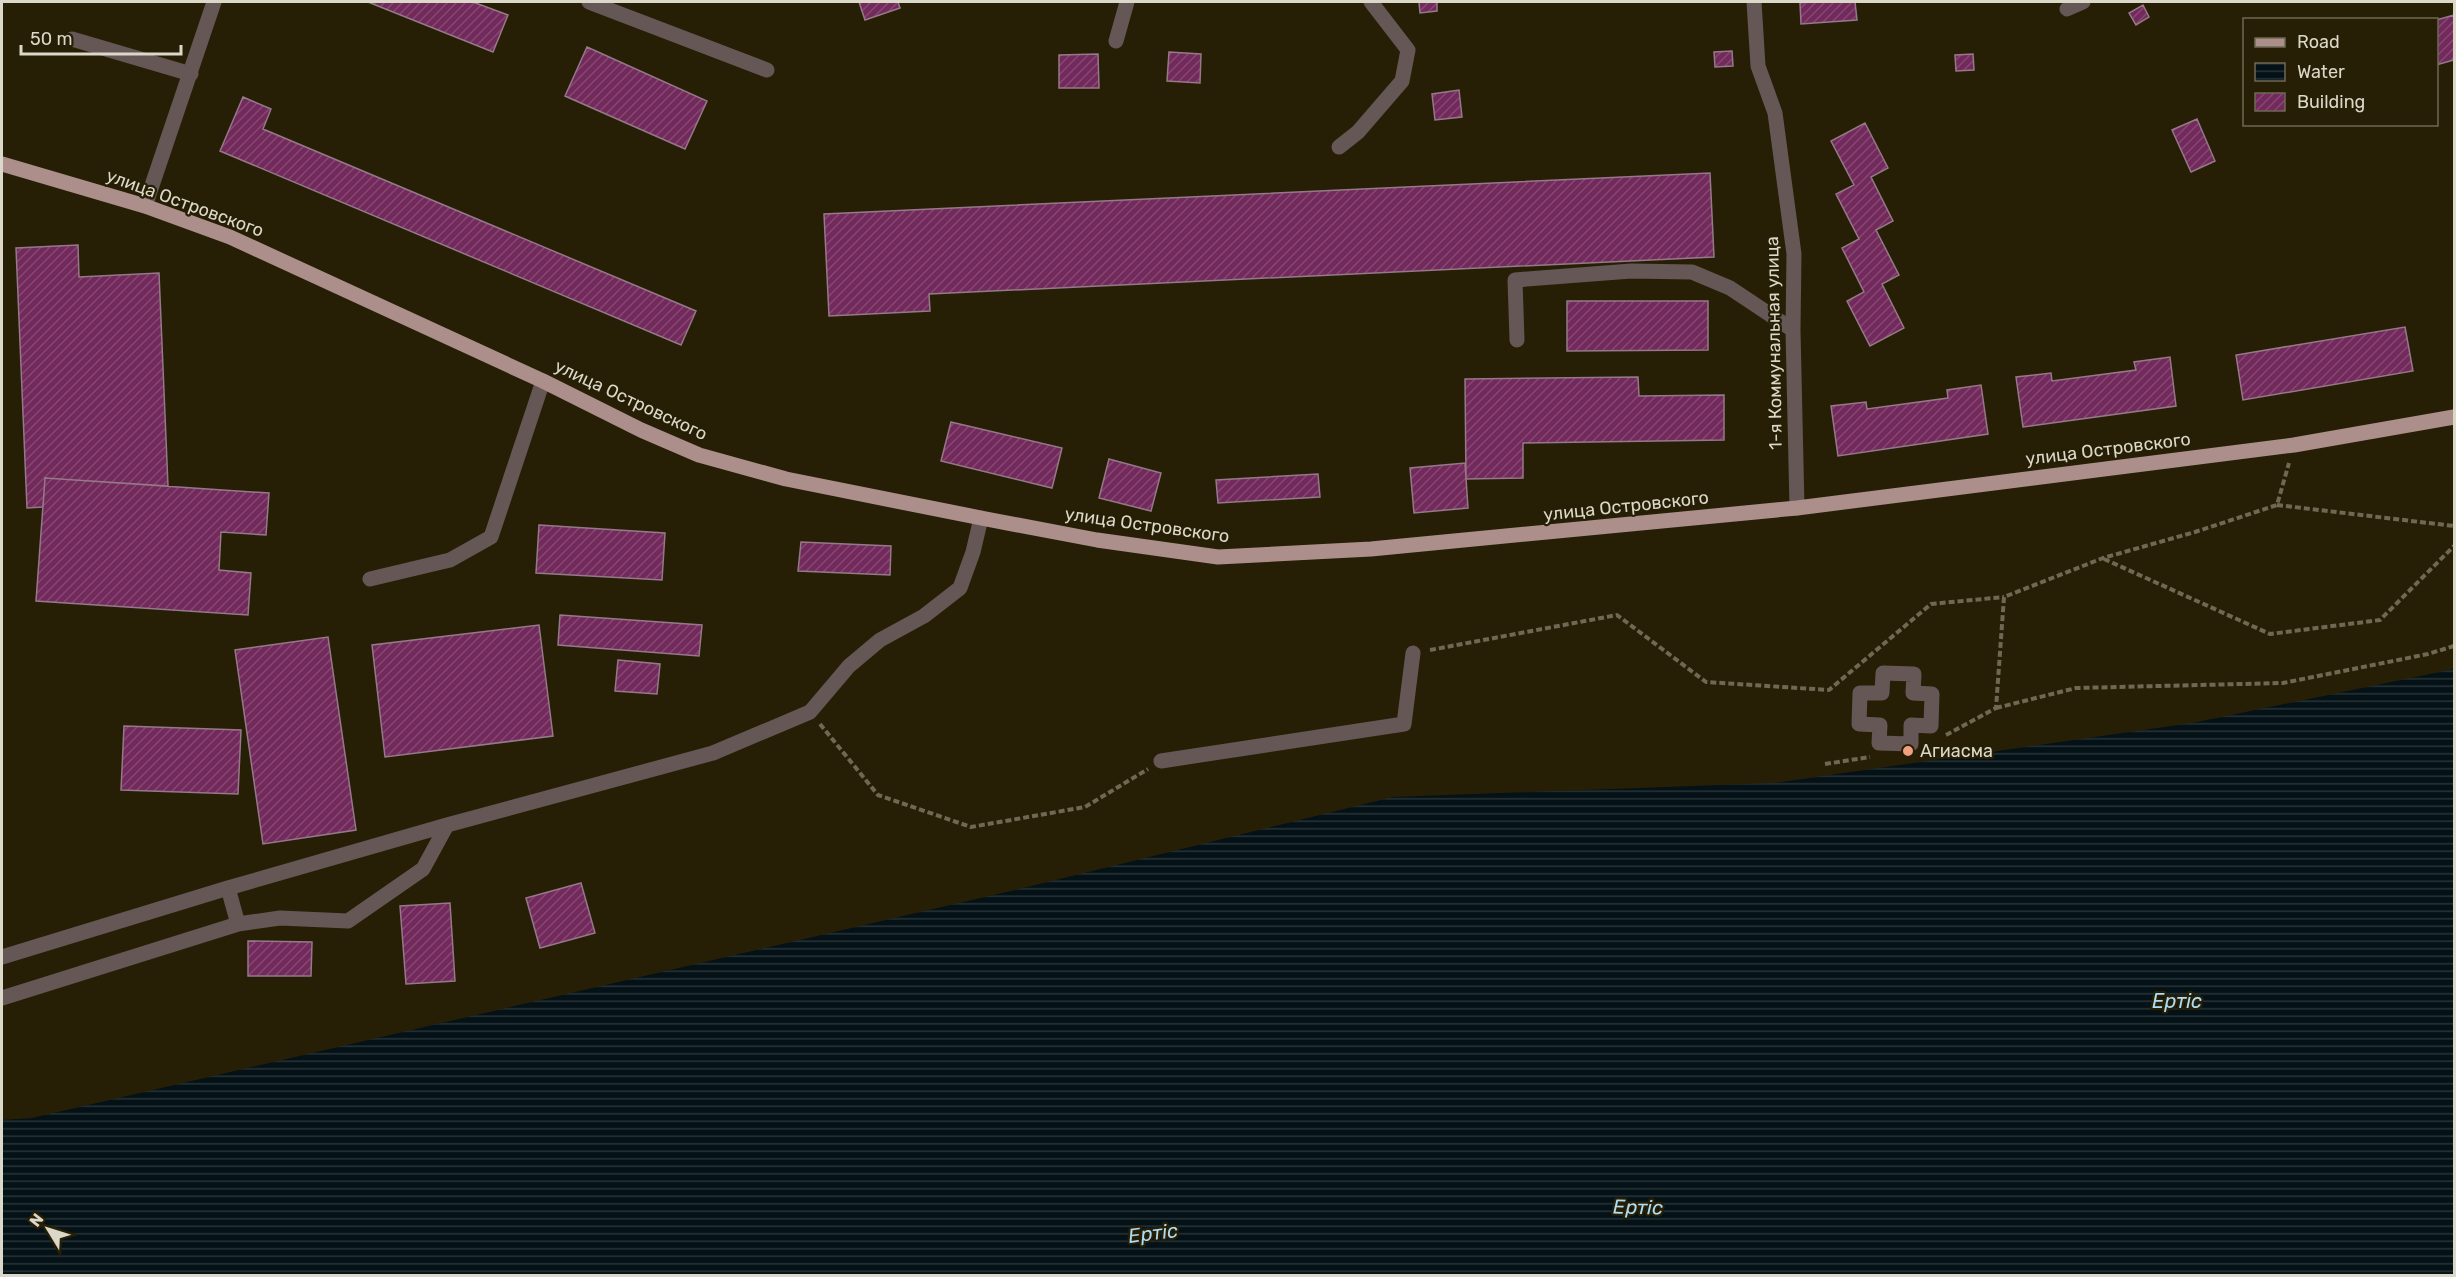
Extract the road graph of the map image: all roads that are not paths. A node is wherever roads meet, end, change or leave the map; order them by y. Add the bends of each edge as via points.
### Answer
1 (214, 2) edge
2 (588, 2) edge
3 (1127, 2) edge
4 (1371, 2) edge
5 (1754, 2) edge
6 (2084, 2) edge
7 (2067, 9) dead end
8 (72, 39) dead end
9 (1116, 41) dead end
10 (767, 70) dead end
11 (191, 74) junction
12 (1339, 147) dead end
13 (2, 164) edge
14 (145, 206) junction
15 (1793, 330) junction
16 (1517, 340) dead end
17 (543, 381) junction
18 (2454, 417) edge
19 (1797, 508) junction
20 (981, 518) junction
21 (370, 579) dead end
22 (1413, 653) road end
23 (1913, 693) joint
24 (1161, 761) road end
25 (447, 825) junction
26 (228, 888) junction
27 (238, 924) junction
28 (2, 957) edge
29 (2, 998) edge

1 - 11 street
2 - 10 street
3 - 9 street
4 - 12 street via 1408,50 1402,81 1358,132
5 - 15 street, 1-я Коммунальная улица via 1758,66 1775,112 1794,254
6 - 7 street
8 - 11 street
11 - 14 street
13 - 14 main road, улица Островского
14 - 17 main road, улица Островского via 230,237
15 - 16 street via 1731,288 1692,272 1631,271 1515,280
15 - 19 street, 1-я Коммунальная улица
17 - 20 main road, улица Островского via 699,455 786,479
17 - 21 street via 491,537 450,560
18 - 19 main road, улица Островского via 2294,445
19 - 20 main road, улица Островского via 1371,549 1218,557
20 - 25 street via 960,588 924,616 880,640 849,666 810,712 713,753
22 - 24 street via 1404,724
23 - 23 street via 1932,694 1931,726 1911,725 1911,744 1879,743 1880,725 1859,724 1860,693 1882,693 1883,673 1914,674
25 - 26 street
25 - 27 street via 423,869 348,921 280,918
26 - 27 street
26 - 28 street
27 - 29 street

